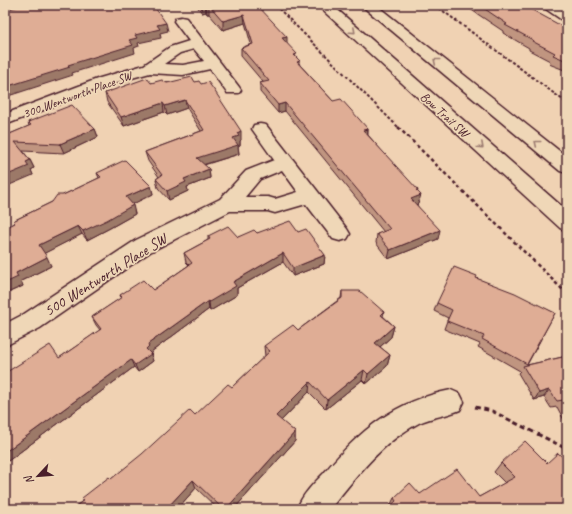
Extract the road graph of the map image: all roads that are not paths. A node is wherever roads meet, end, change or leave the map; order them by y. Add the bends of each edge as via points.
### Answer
1 (324, 5) edge
2 (368, 5) edge
3 (547, 5) edge
4 (567, 17) edge
5 (181, 20) dead end
6 (198, 43) junction
7 (213, 64) junction
8 (149, 68) junction
9 (232, 90) dead end
10 (5, 120) edge
11 (260, 129) dead end
12 (284, 162) junction
13 (567, 167) edge
14 (310, 195) junction
15 (227, 204) junction
16 (567, 223) edge
17 (340, 234) dead end
18 (5, 336) edge
19 (451, 402) road end
20 (311, 509) edge

1 -> 16 main road, Bow Trail SW
13 -> 2 main road
3 - 4 main road
5 - 6 street
6 - 7 street
6 - 8 street, 300 Wentworth Place SW via 169,53
7 - 8 street, 300 Wentworth Place SW via 183,70
7 - 9 street
8 - 10 street, 300 Wentworth Place SW via 105,81
11 - 12 street
12 - 14 street
12 - 15 street, 500 Wentworth Place SW via 253,175
14 - 15 street, 500 Wentworth Place SW via 275,206
14 - 17 street
15 - 18 street, 500 Wentworth Place SW via 143,246 32,321
19 - 20 street via 438,403 412,414 386,430 364,448

